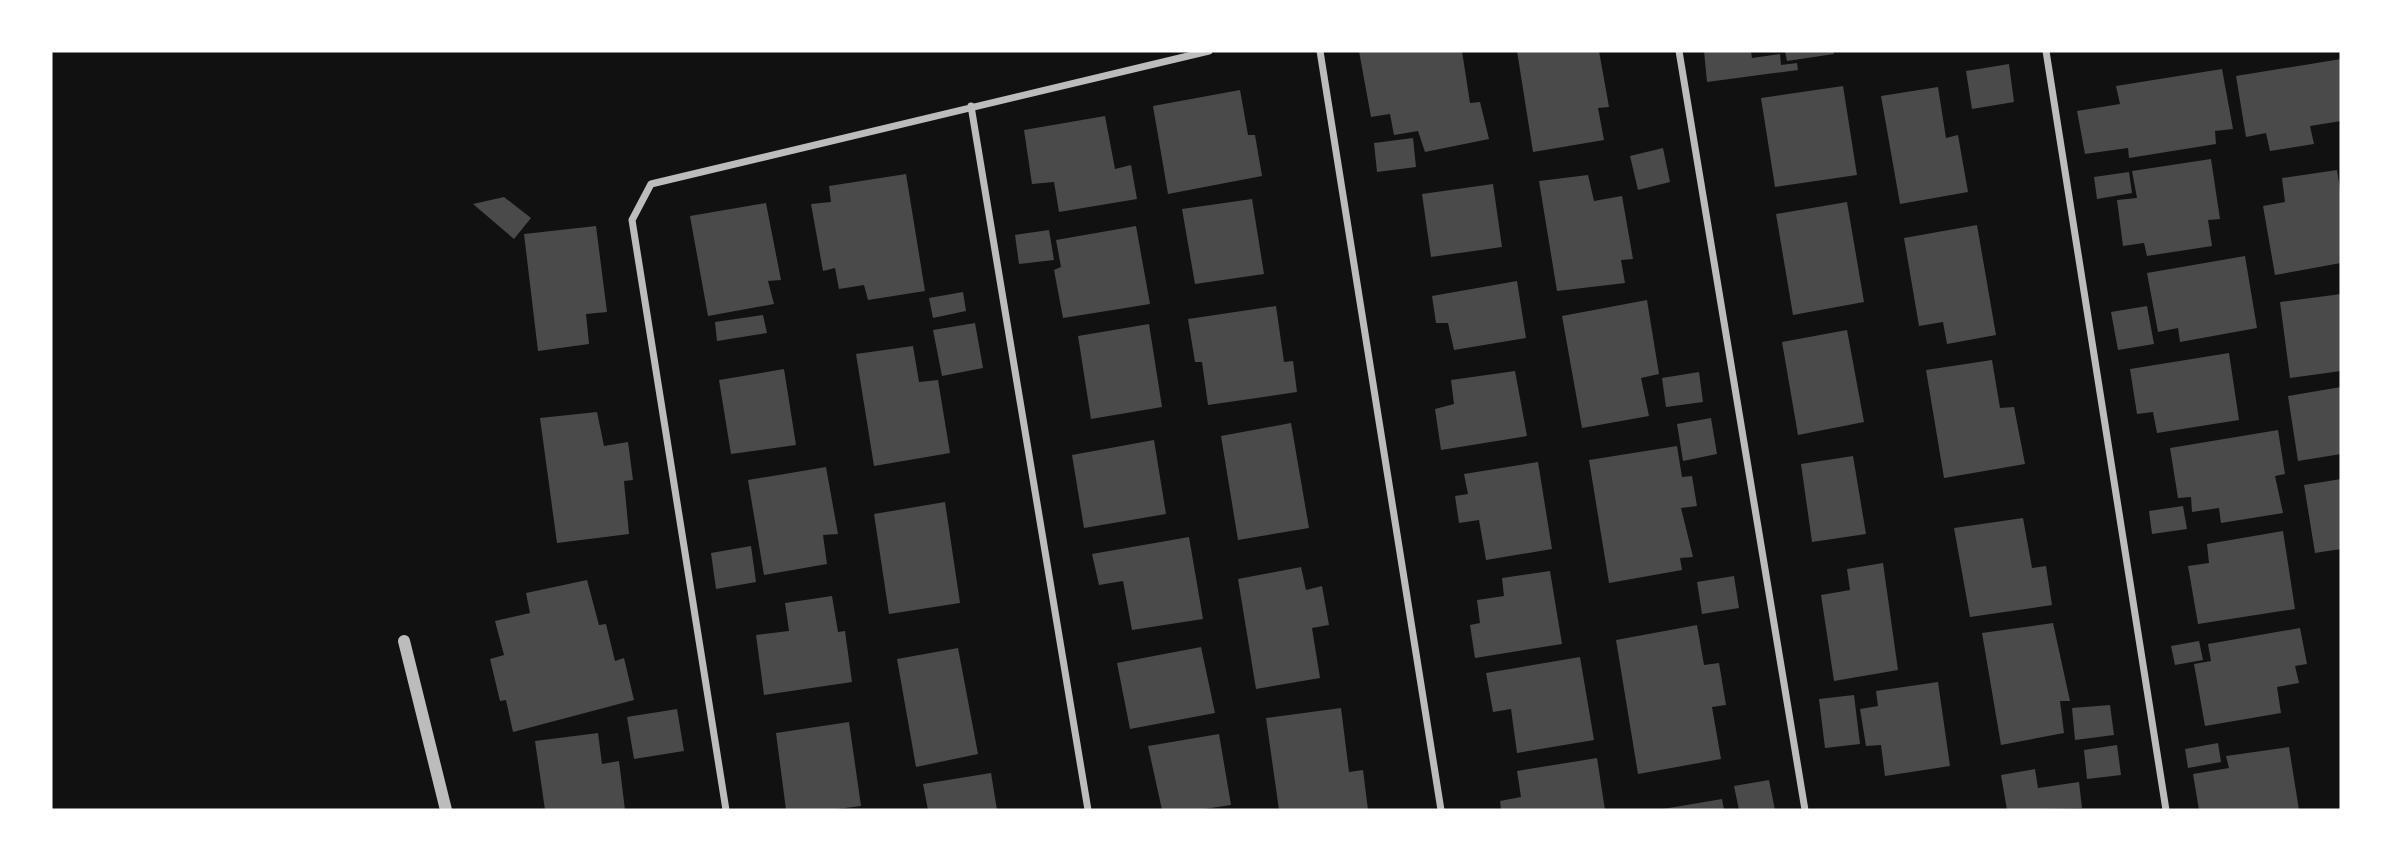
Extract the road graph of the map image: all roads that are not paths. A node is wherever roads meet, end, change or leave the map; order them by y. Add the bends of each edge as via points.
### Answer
1 (1209, 51) edge
2 (1320, 51) edge
3 (1679, 51) edge
4 (2046, 51) edge
5 (971, 106) junction
6 (404, 641) dead end
7 (446, 810) edge
8 (726, 810) edge
9 (1088, 810) edge
10 (1441, 810) edge
11 (1805, 810) edge
12 (2166, 810) edge

1 - 5 street
2 - 10 street
3 - 11 street
4 - 12 street
5 - 8 street via 651,184 632,220
5 - 9 street
6 - 7 street

